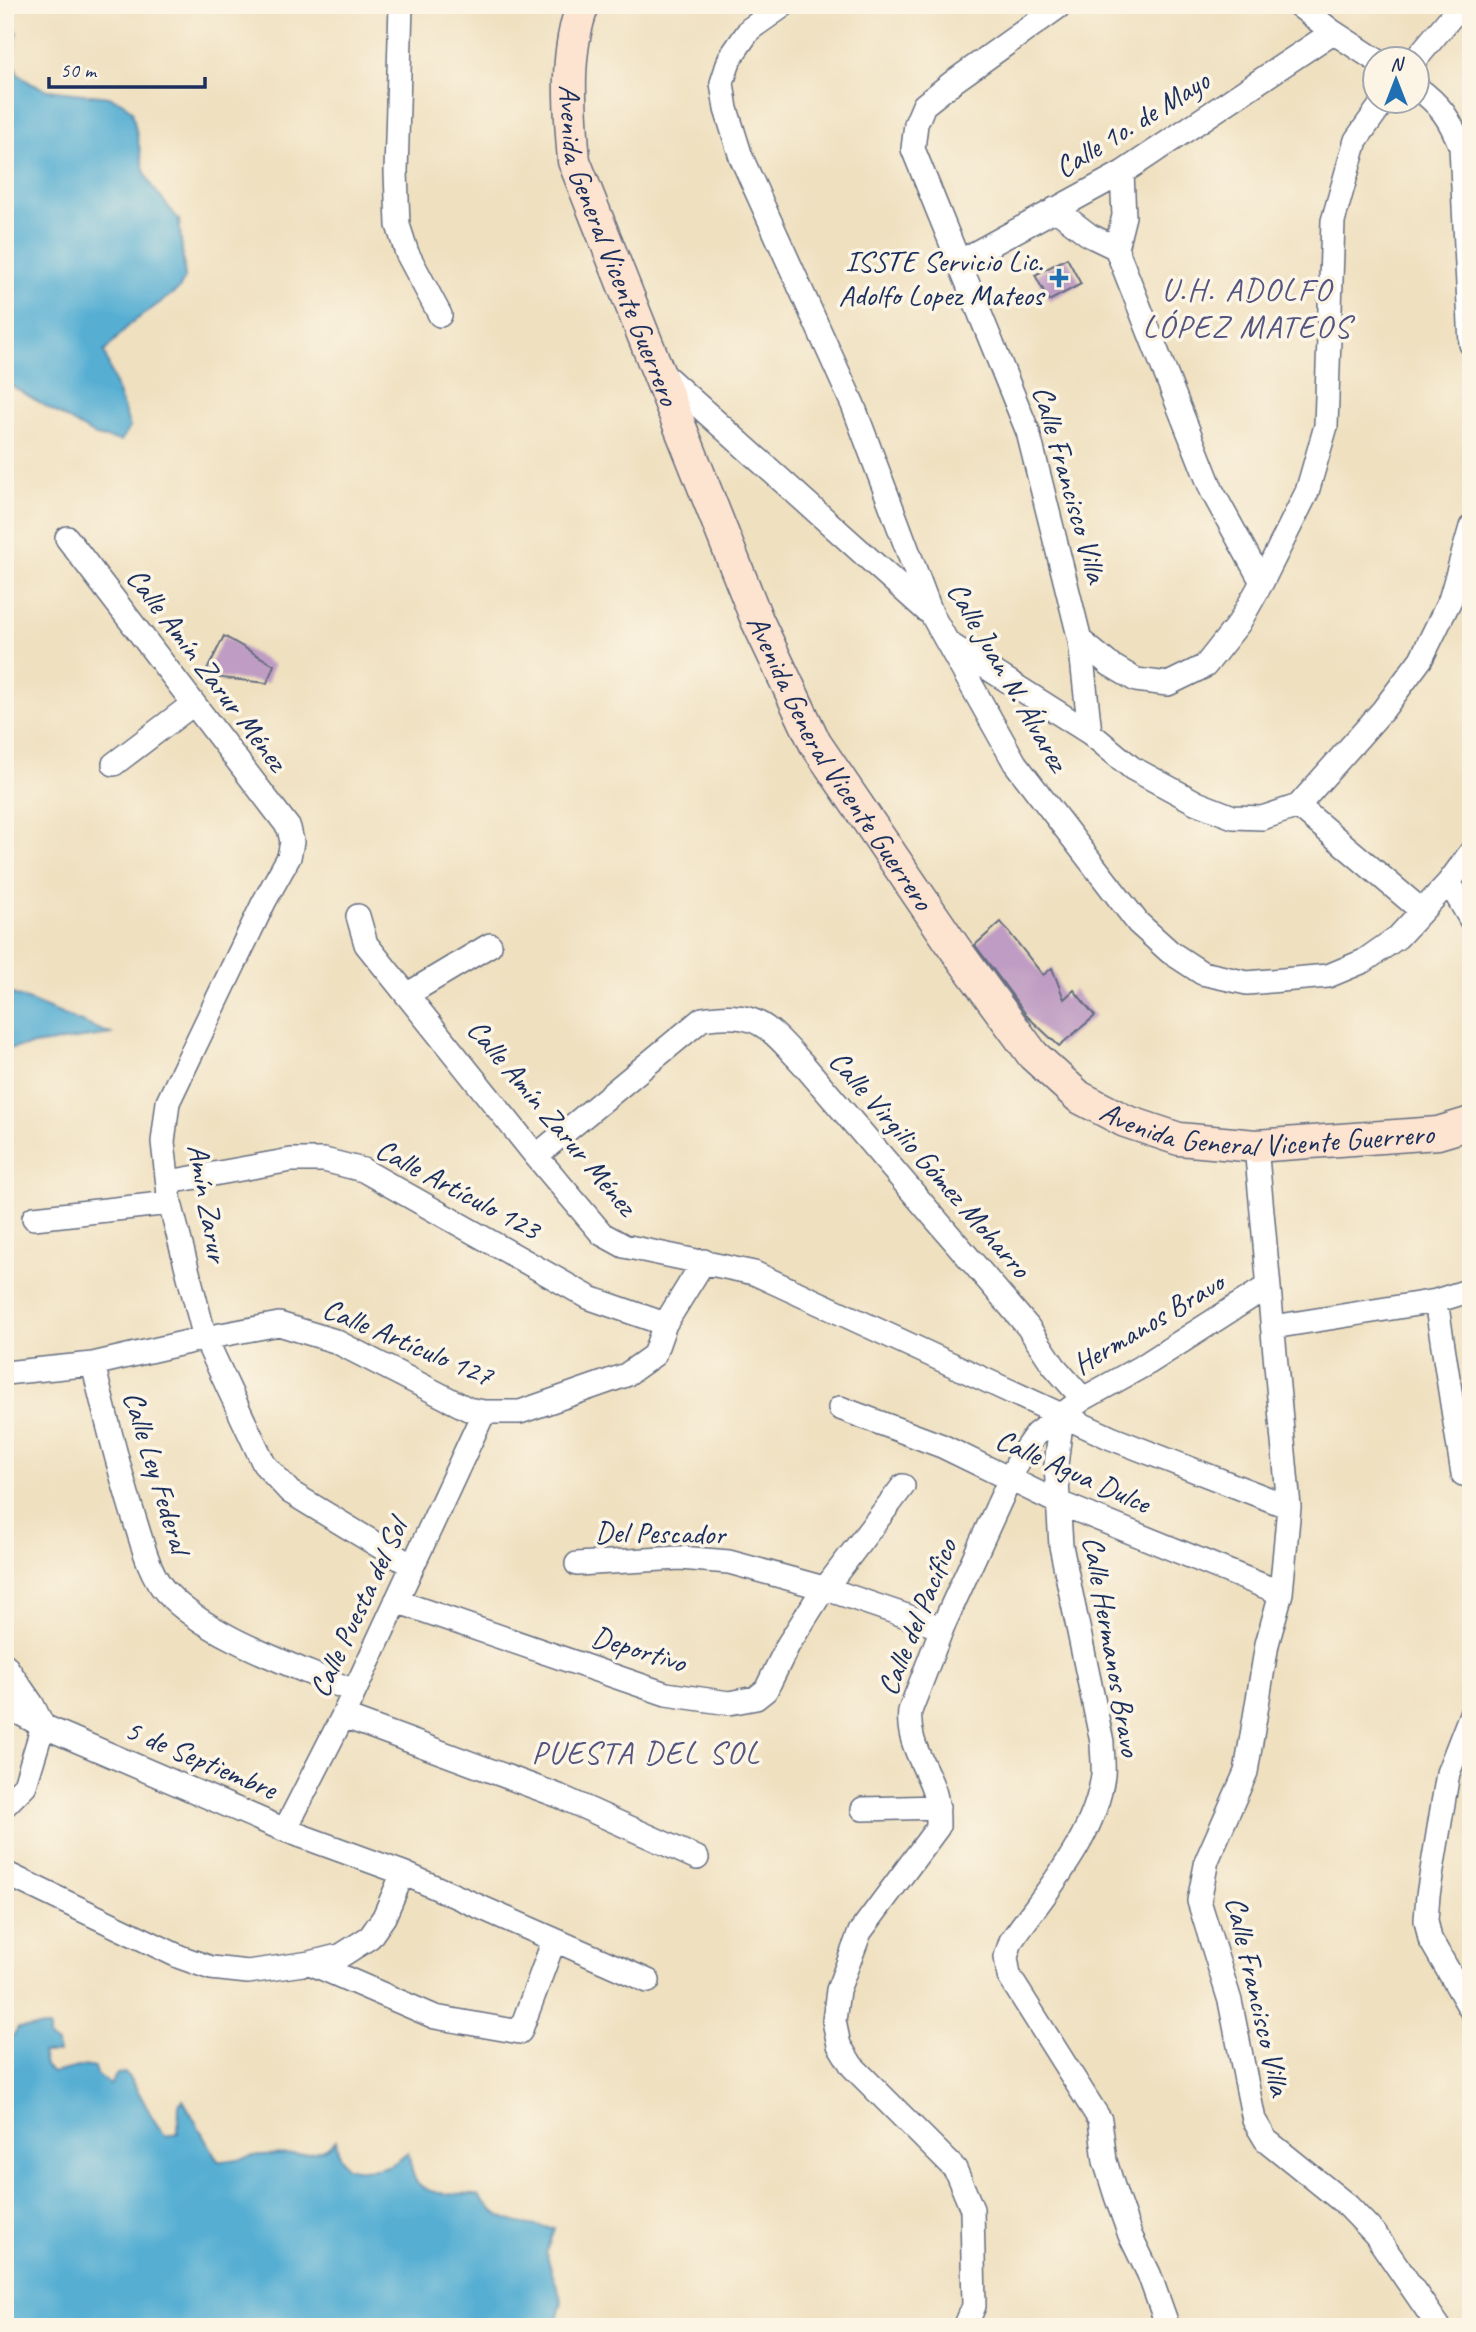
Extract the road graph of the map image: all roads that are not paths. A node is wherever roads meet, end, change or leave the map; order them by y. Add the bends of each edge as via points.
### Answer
1 (401, 5) edge
2 (583, 5) edge
3 (784, 5) edge
4 (1061, 5) edge
5 (1298, 5) edge
6 (1461, 5) edge
7 (1333, 32) junction
8 (1427, 46) edge
9 (1360, 50) edge
10 (1430, 97) edge
11 (1373, 116) edge
12 (1122, 173) junction
13 (1055, 209) junction
14 (1116, 248) junction
15 (959, 262) junction
16 (440, 315) dead end
17 (1471, 344) edge
18 (656, 368) junction
19 (1471, 527) edge
20 (67, 538) dead end
21 (1262, 582) junction
22 (932, 615) junction
23 (1080, 640) junction
24 (945, 641) junction
25 (193, 704) junction
26 (1090, 733) junction
27 (114, 764) dead end
28 (1298, 806) junction
29 (292, 842) joint
30 (1471, 852) edge
31 (1449, 882) junction
32 (1422, 911) junction
33 (358, 916) dead end
34 (1471, 920) edge
35 (490, 946) dead end
36 (408, 994) junction
37 (1471, 1123) edge
38 (1256, 1146) junction
39 (536, 1156) junction
40 (169, 1193) junction
41 (34, 1218) dead end
42 (704, 1261) junction
43 (1268, 1286) junction
44 (1471, 1290) edge
45 (1436, 1301) junction
46 (665, 1324) junction
47 (1273, 1327) junction
48 (205, 1338) junction
49 (93, 1364) junction
50 (5, 1373) edge
51 (1083, 1399) junction
52 (840, 1408) dead end
53 (484, 1412) junction
54 (1062, 1415) junction
55 (1462, 1474) dead end
56 (1010, 1479) junction
57 (903, 1486) dead end
58 (1057, 1502) junction
59 (1289, 1507) junction
60 (577, 1564) dead end
61 (412, 1566) junction
62 (1281, 1593) junction
63 (820, 1594) junction
64 (396, 1601) junction
65 (942, 1628) junction
66 (5, 1665) edge
67 (353, 1691) junction
68 (5, 1705) edge
69 (1471, 1714) edge
70 (343, 1716) junction
71 (43, 1726) junction
72 (5, 1805) edge
73 (938, 1807) junction
74 (863, 1809) dead end
75 (285, 1830) junction
76 (697, 1858) dead end
77 (5, 1873) edge
78 (403, 1873) junction
79 (554, 1940) junction
80 (310, 1963) junction
81 (648, 1981) dead end
82 (1471, 2010) edge
83 (965, 2327) edge
84 (1168, 2327) edge
85 (1439, 2327) edge

1 - 16 street via 398,225 407,253
2 - 18 street, Avenida General Vicente Guerrero via 569,90 574,161
3 - 22 street, Calle Juan N. Álvarez via 750,29 730,58 722,83 726,109 741,158 853,405
4 - 15 street, Calle Francisco Villa via 924,105 916,124 913,149
5 - 7 street
6 - 8 street
7 - 9 street
7 - 12 street, Calle 1o. de Mayo
10 - 17 street via 1451,121 1461,148
11 - 21 street via 1356,140 1333,220 1326,426 1307,492
12 - 13 street, Calle 1o. de Mayo
12 - 14 street via 1124,216
13 - 14 street via 1089,235
13 - 15 street, Calle 1o. de Mayo
14 - 21 street via 1212,491
15 - 23 street, Calle Francisco Villa via 1028,432
18 - 22 street
18 - 38 street, Avenida General Vicente Guerrero via 757,620 815,743 1033,1055 1079,1097 1125,1121 1179,1139
19 - 28 street via 1450,600 1421,659 1383,710
20 - 25 street, Calle Amín Zarur Ménez
21 - 23 street via 1205,666 1168,684 1136,680
22 - 24 street, Calle Juan N. Álvarez
23 - 26 street, Calle Francisco Villa
24 - 26 street
24 - 32 street, Calle Juan N. Álvarez via 1015,763 1114,891 1146,930 1202,973 1247,983 1328,976 1364,961 1398,937
25 - 27 street
25 - 29 street, Calle Amín Zarur Ménez via 289,828
26 - 28 street via 1132,768 1233,817 1262,818
28 - 32 street
29 - 40 street, Amín Zarur via 289,857 168,1102 163,1142
30 - 31 street, Calle Juan N. Álvarez
31 - 32 street, Calle Juan N. Álvarez
31 - 34 street
33 - 36 street, Calle Amín Zarur Ménez via 366,944
35 - 36 street
36 - 39 street, Calle Amín Zarur Ménez
37 - 38 street, Avenida General Vicente Guerrero via 1438,1133
38 - 43 street, Calle Francisco Villa
39 - 42 street, Calle Amín Zarur Ménez via 602,1234 624,1246
39 - 51 street, Calle Virgilio Gómez Moharro via 702,1018 750,1018 768,1027 803,1064 1028,1327
40 - 41 street, Calle Artículo 123
40 - 46 street, Calle Artículo 123 via 291,1160 324,1160 363,1171 590,1298
40 - 48 street, Amín Zarur
42 - 46 street
42 - 54 street, Calle Amín Zarur Ménez via 754,1273
43 - 47 street, Calle Francisco Villa
43 - 51 street, Hermanos Bravo
44 - 45 street
45 - 47 street
45 - 55 street
46 - 53 street, Calle Artículo 127 via 654,1355 626,1375 520,1412
47 - 59 street, Calle Francisco Villa
48 - 49 street, Calle Artículo 127
48 - 53 street, Calle Artículo 127 via 279,1324 335,1341 468,1409
48 - 61 street, Amín Zarur via 264,1464 290,1492
49 - 50 street, Calle Artículo 127
49 - 67 street, Calle Ley Federal via 115,1458 146,1555 164,1590 215,1630
51 - 54 street, Hermanos Bravo
52 - 56 street, Calle Agua Dulce via 942,1446
53 - 61 street, Calle Puesta del Sol
54 - 56 street, Calle del Pacífico via 1036,1434
54 - 58 street, Calle Hermanos Bravo
54 - 59 street, Calle Amín Zarur Ménez
56 - 58 street, Calle Agua Dulce
56 - 65 street, Calle del Pacífico
57 - 63 street, Deportivo
58 - 62 street, Calle Agua Dulce
58 - 84 street, Calle Hermanos Bravo via 1103,1774 1072,1855 1011,1941 1006,1957 1009,1976 1100,2120 1105,2161 1116,2196
59 - 62 street, Calle Francisco Villa
60 - 63 street, Del Pescador via 680,1558 729,1562
61 - 64 street, Calle Puesta del Sol
62 - 85 street, Calle Francisco Villa via 1267,1644 1246,1772 1207,1860 1199,1901 1230,2001 1254,2120 1266,2140 1348,2206 1375,2234
63 - 64 street, Deportivo via 766,1690 756,1698 729,1703 666,1694
63 - 65 street
64 - 67 street, Calle Puesta del Sol
65 - 73 street, Calle del Pacífico via 910,1711 909,1725
66 - 71 street
67 - 70 street, Calle Puesta del Sol
68 - 71 street, 5 de Septiembre
69 - 82 street via 1448,1773 1426,1920 1430,1939
70 - 75 street, Calle Puesta del Sol
70 - 76 street via 559,1796
71 - 72 street via 24,1785
71 - 75 street, 5 de Septiembre
73 - 74 street
73 - 83 street via 938,1826 860,1932 838,1990 834,2021 839,2045 852,2066 955,2169 972,2209 974,2305
75 - 78 street, 5 de Septiembre
77 - 80 street via 211,1968 248,1972
78 - 79 street, 5 de Septiembre
78 - 80 street via 370,1937 342,1955
79 - 80 street via 520,2032 435,2017
79 - 81 street, 5 de Septiembre

